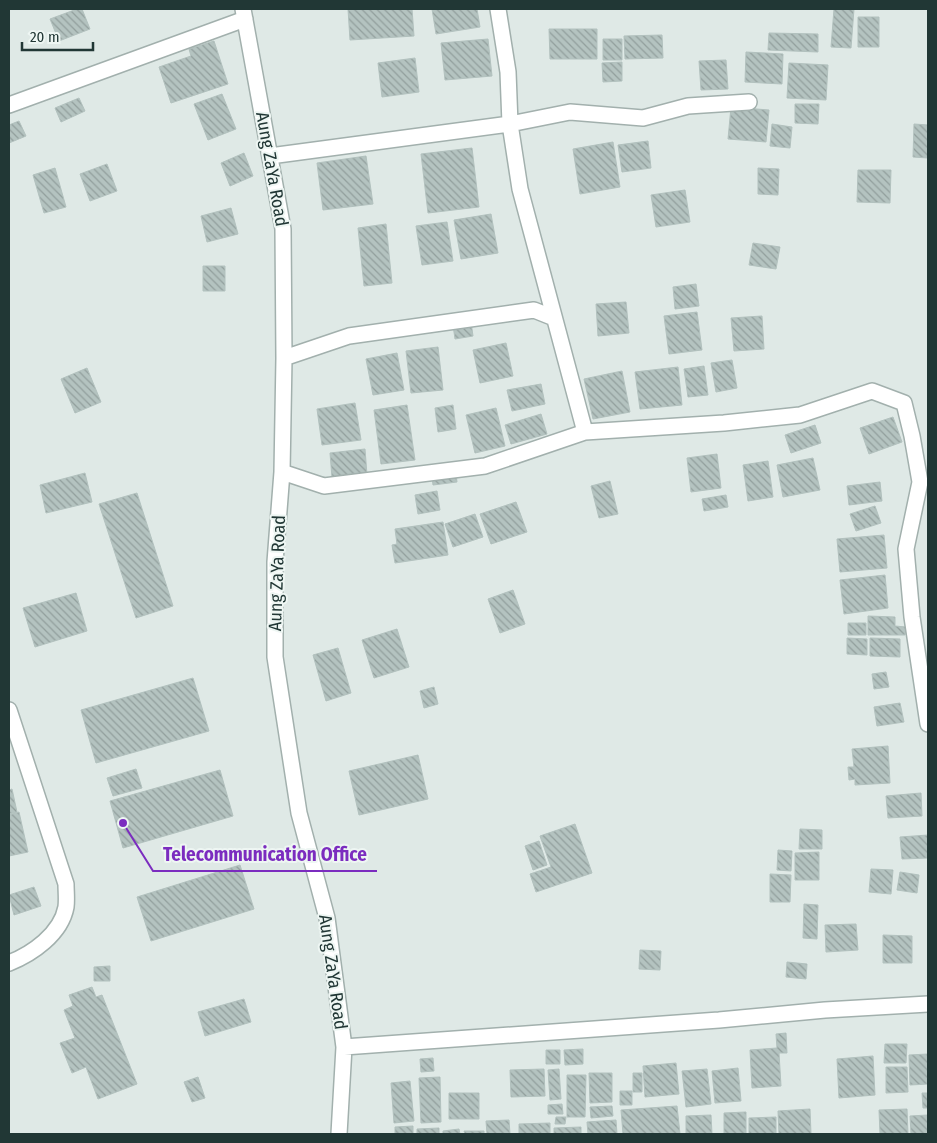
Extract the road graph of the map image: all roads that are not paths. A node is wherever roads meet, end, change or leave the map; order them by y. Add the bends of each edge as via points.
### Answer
1 (498, 9) edge
2 (244, 14) edge
3 (749, 102) dead end
4 (9, 105) edge
5 (510, 124) junction
6 (270, 156) junction
7 (554, 318) junction
8 (284, 358) junction
9 (585, 432) junction
10 (282, 472) junction
11 (9, 710) edge
12 (928, 724) edge
13 (9, 963) edge
14 (928, 1004) edge
15 (344, 1047) junction
16 (339, 1134) edge

1 - 5 street via 508,72
2 - 4 street
2 - 6 street, Aung ZaYa Road
3 - 5 street via 688,106 643,118 570,112
5 - 6 street
5 - 7 street via 520,190
6 - 8 street, Aung ZaYa Road via 283,229
7 - 8 street via 534,310 349,336
7 - 9 street
8 - 10 street, Aung ZaYa Road
9 - 10 street via 476,468 324,486
9 - 12 street via 800,415 872,391 904,403 920,482 906,550
10 - 15 street, Aung ZaYa Road via 275,562 275,657 299,813 327,918
11 - 13 street via 66,884 66,908 58,926 41,944
14 - 15 street
15 - 16 street, Aung ZaYa Road

